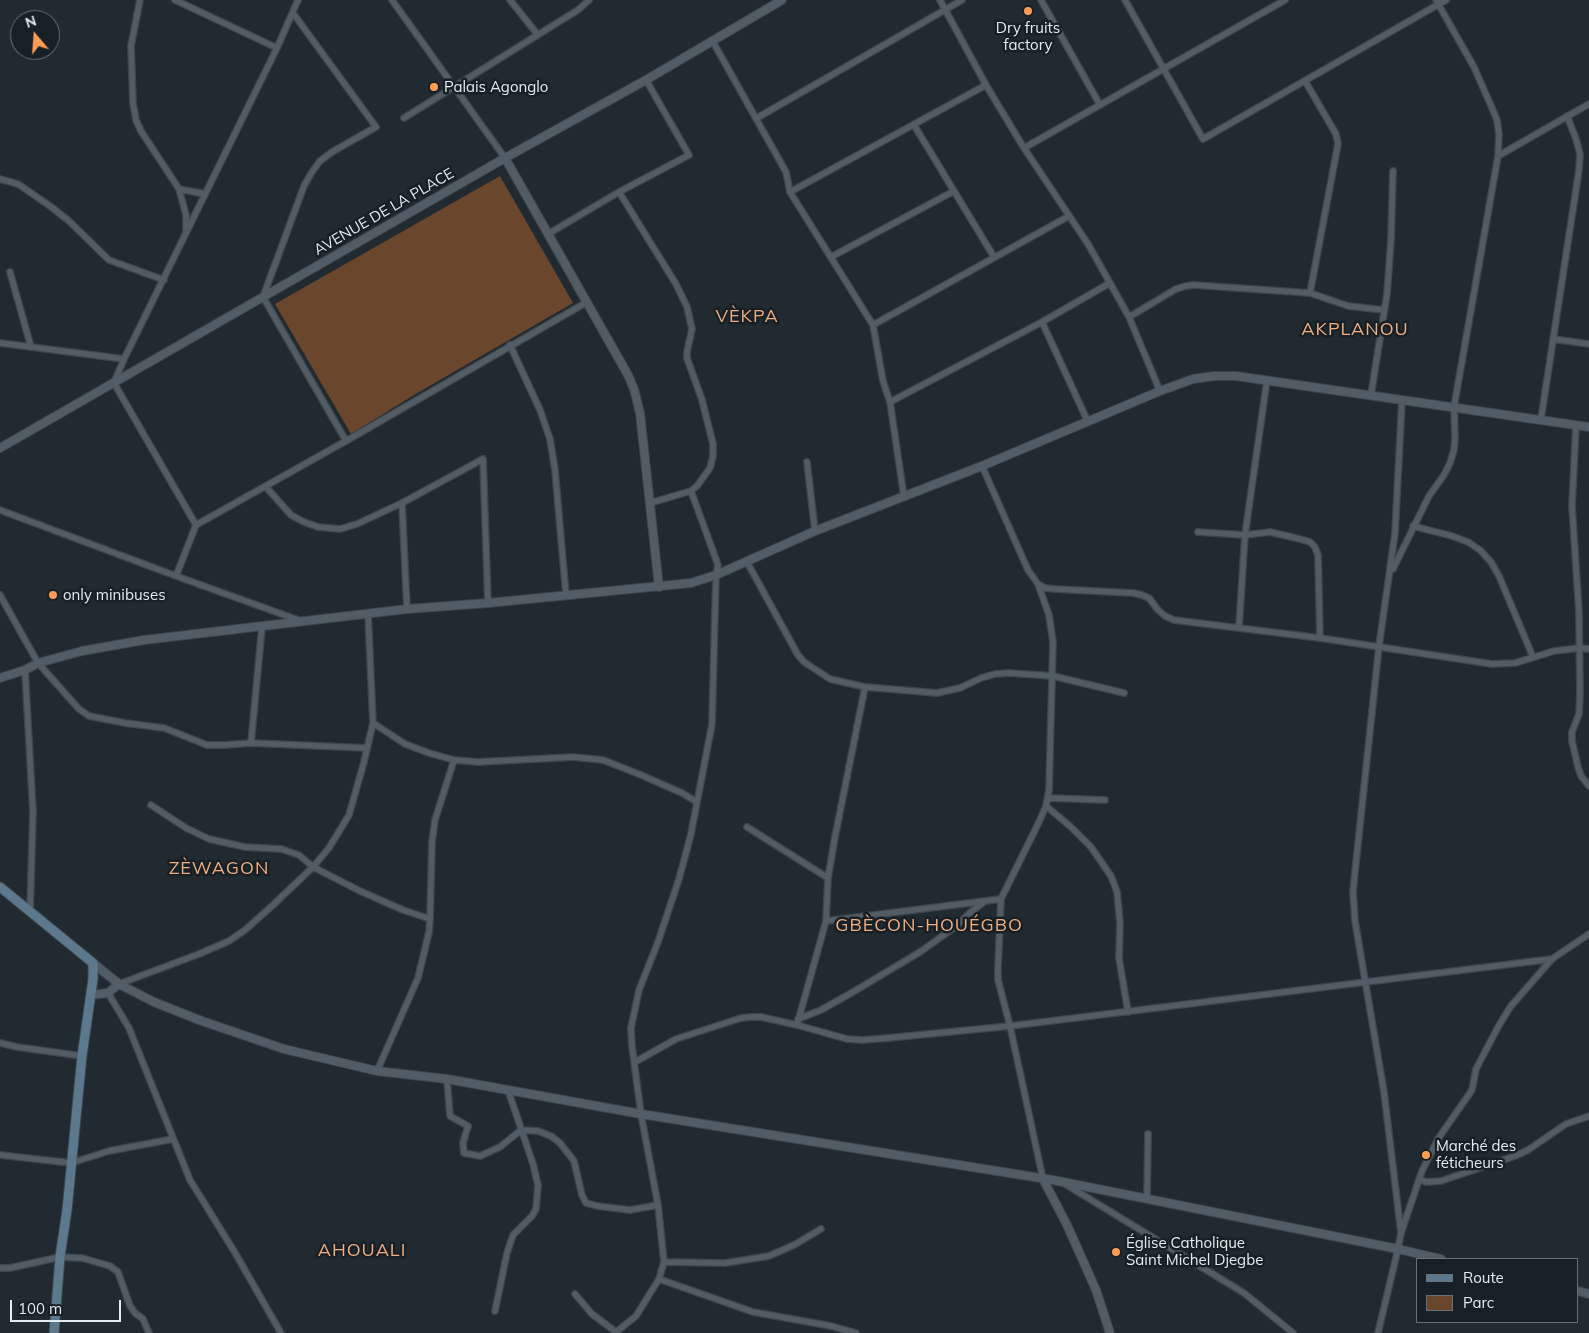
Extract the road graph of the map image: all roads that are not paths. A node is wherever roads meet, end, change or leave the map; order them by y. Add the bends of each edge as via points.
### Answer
1 (140, 0) edge
2 (175, 0) edge
3 (298, 0) edge
4 (392, 0) edge
5 (510, 0) edge
6 (589, 0) edge
7 (782, 0) edge
8 (940, 0) edge
9 (962, 0) edge
10 (1042, 0) edge
11 (1125, 0) edge
12 (1284, 0) edge
13 (1446, 0) edge
14 (1437, 2) edge
15 (945, 10) junction
16 (293, 13) junction
17 (538, 35) junction
18 (712, 40) junction
19 (276, 48) junction
20 (1163, 68) junction
21 (646, 80) junction
22 (1305, 81) junction
23 (986, 85) junction
24 (454, 87) junction
25 (1589, 104) edge
26 (1100, 105) junction
27 (1567, 116) junction
28 (404, 118) dead end
29 (757, 118) junction
30 (914, 125) junction
31 (1024, 148) junction
32 (1498, 156) junction
33 (505, 158) junction
34 (1393, 171) dead end
35 (0, 179) edge
36 (179, 189) junction
37 (954, 191) junction
38 (619, 192) junction
39 (790, 192) junction
40 (205, 194) junction
41 (1069, 216) junction
42 (186, 233) junction
43 (548, 234) junction
44 (831, 257) junction
45 (994, 257) junction
46 (10, 272) dead end
47 (164, 280) junction
48 (1110, 283) junction
49 (1310, 293) junction
50 (264, 297) junction
51 (587, 302) junction
52 (1384, 310) junction
53 (1129, 317) junction
54 (1042, 322) junction
55 (873, 325) junction
56 (1553, 339) junction
57 (0, 343) edge
58 (1589, 344) edge
59 (510, 346) junction
60 (31, 347) junction
61 (124, 359) junction
62 (1267, 380) junction
63 (114, 383) junction
64 (1160, 391) junction
65 (1371, 396) junction
66 (1402, 400) junction
67 (890, 402) junction
68 (1454, 407) junction
69 (1540, 419) junction
70 (1088, 422) junction
71 (1576, 425) junction
72 (1589, 427) edge
73 (346, 441) junction
74 (0, 448) edge
75 (807, 462) dead end
76 (982, 466) junction
77 (266, 487) junction
78 (691, 491) junction
79 (904, 497) junction
80 (402, 503) junction
81 (650, 503) junction
82 (0, 510) edge
83 (196, 526) junction
84 (1413, 526) junction
85 (815, 531) junction
86 (1198, 532) dead end
87 (1245, 535) junction
88 (746, 562) junction
89 (716, 575) junction
90 (1390, 575) junction
91 (176, 576) junction
92 (1038, 584) junction
93 (659, 587) junction
94 (0, 595) edge
95 (566, 595) junction
96 (488, 603) junction
97 (407, 609) junction
98 (368, 613) junction
99 (302, 621) junction
100 (262, 626) junction
101 (1239, 627) junction
102 (1320, 638) junction
103 (1379, 646) junction
104 (1580, 648) junction
105 (1589, 649) edge
106 (1533, 657) junction
107 (38, 663) junction
108 (24, 670) junction
109 (1053, 676) junction
110 (0, 678) edge
111 (865, 687) junction
112 (1124, 693) dead end
113 (372, 723) junction
114 (251, 743) junction
115 (367, 748) junction
116 (454, 760) junction
117 (1589, 786) edge
118 (1048, 798) junction
119 (1105, 800) dead end
120 (697, 802) junction
121 (151, 805) dead end
122 (1046, 806) junction
123 (747, 827) dead end
124 (313, 867) junction
125 (828, 878) junction
126 (0, 887) edge
127 (1001, 899) junction
128 (985, 901) junction
129 (30, 912) junction
130 (430, 919) junction
131 (826, 921) junction
132 (1589, 934) edge
133 (1552, 959) junction
134 (93, 963) junction
135 (1364, 982) junction
136 (119, 984) junction
137 (108, 993) junction
138 (91, 995) junction
139 (1128, 1012) junction
140 (798, 1022) junction
141 (1010, 1026) junction
142 (0, 1043) edge
143 (82, 1056) junction
144 (634, 1062) junction
145 (377, 1071) junction
146 (448, 1079) junction
147 (508, 1090) junction
148 (641, 1114) junction
149 (1589, 1116) edge
150 (521, 1130) junction
151 (1148, 1134) dead end
152 (173, 1139) junction
153 (0, 1155) edge
154 (71, 1163) junction
155 (1043, 1179) junction
156 (1419, 1179) junction
157 (1063, 1182) junction
158 (1147, 1199) junction
159 (658, 1205) junction
160 (822, 1229) dead end
161 (1401, 1233) junction
162 (1398, 1249) junction
163 (60, 1257) junction
164 (1437, 1258) edge
165 (664, 1262) junction
166 (0, 1268) edge
167 (659, 1279) junction
168 (574, 1294) dead end
169 (495, 1311) dead end
170 (616, 1332) edge
171 (54, 1333) edge
172 (149, 1333) edge
173 (281, 1333) edge
174 (856, 1333) edge
175 (1110, 1333) edge
176 (1293, 1333) edge
177 (1378, 1333) edge

1 - 36 street via 132,46 136,120
2 - 19 street
3 - 16 street
4 - 24 street
5 - 17 street
6 - 17 street
7 - 18 street, AVENUE DE LA PLACE
8 - 15 street
9 - 15 street
10 - 26 street
11 - 20 street
12 - 20 street
13 - 14 street
14 - 22 street
14 - 32 street via 1474,67 1492,108 1499,134
15 - 23 street
15 - 29 street
16 - 19 street
16 - 50 street via 376,126 332,152 312,172
17 - 24 street
18 - 21 street, AVENUE DE LA PLACE
18 - 29 street
19 - 40 street
20 - 22 street via 1203,139
20 - 26 street
21 - 33 street, AVENUE DE LA PLACE
21 - 38 street via 689,155
22 - 49 street via 1336,134 1338,144
23 - 30 street
23 - 31 street
24 - 28 street
24 - 33 street
25 - 27 street
26 - 31 street
27 - 32 street
27 - 56 street via 1580,154 1579,170
29 - 39 street via 786,172
30 - 37 street
30 - 39 street
31 - 41 street
32 - 68 street
33 - 43 street
33 - 50 street, AVENUE DE LA PLACE
34 - 52 street
35 - 47 street via 18,184 50,206 109,260
36 - 40 street
36 - 42 street via 186,215
37 - 44 street
37 - 45 street
38 - 43 street
38 - 78 street via 676,284 690,314 692,330 688,358 714,444 710,468
39 - 44 street
40 - 42 street
41 - 45 street
41 - 48 street
42 - 47 street
43 - 51 street
44 - 55 street
45 - 55 street
46 - 60 street
47 - 61 street
48 - 53 street
48 - 54 street
49 - 52 street via 1348,306
49 - 53 street via 1186,286
50 - 63 street, AVENUE DE LA PLACE
50 - 73 street
51 - 59 street
51 - 81 street via 634,389 640,413
52 - 65 street
53 - 64 street
54 - 67 street
54 - 70 street
55 - 67 street
56 - 58 street
56 - 69 street
57 - 60 street
59 - 73 street
59 - 95 street via 550,439
60 - 61 street
61 - 63 street
62 - 64 street via 1214,376
62 - 65 street
62 - 87 street
63 - 74 street, AVENUE DE LA PLACE
63 - 83 street
64 - 70 street
65 - 66 street
66 - 68 street
66 - 90 street
67 - 79 street
68 - 69 street
68 - 84 street via 1455,438 1450,463
69 - 71 street
70 - 76 street
71 - 72 street
71 - 104 street via 1572,506
73 - 77 street
75 - 85 street
76 - 79 street
76 - 92 street via 1028,570
77 - 80 street via 291,514 324,528 349,527
77 - 83 street
78 - 81 street
78 - 89 street via 717,561
79 - 85 street
80 - 96 street via 483,458
80 - 97 street
81 - 93 street
82 - 91 street
83 - 91 street
84 - 90 street
84 - 106 street via 1452,536 1480,550 1499,576
85 - 88 street
86 - 87 street
87 - 101 street
87 - 102 street via 1270,532 1300,538 1315,547 1319,567
88 - 89 street
88 - 111 street via 804,662 830,679
89 - 93 street via 691,583
89 - 120 street via 712,724
90 - 103 street
91 - 99 street
92 - 101 street via 1055,590 1142,595 1174,620
92 - 109 street via 1052,628
93 - 95 street
94 - 107 street
95 - 96 street
96 - 97 street
97 - 98 street
98 - 99 street
98 - 113 street
99 - 100 street
100 - 107 street via 144,640
100 - 114 street
101 - 102 street
102 - 103 street
103 - 106 street via 1492,664 1515,663
103 - 135 street via 1353,891
104 - 105 street
104 - 106 street
104 - 117 street via 1580,704 1572,741 1581,776
107 - 108 street
107 - 114 street via 78,709 89,716 164,728 207,745
108 - 110 street
108 - 129 street via 33,812
109 - 111 street via 995,674 937,693
109 - 112 street
109 - 118 street
111 - 125 street
113 - 115 street
113 - 116 street via 405,744
114 - 115 street
115 - 124 street via 349,816
116 - 120 street via 478,762 573,757 603,760
116 - 130 street via 435,820
118 - 119 street
118 - 122 street
120 - 144 street via 679,879 639,990 631,1028
121 - 124 street via 209,840 281,850 299,855
122 - 127 street
122 - 139 street via 1091,847 1111,876 1117,892 1119,958
123 - 125 street
124 - 130 street via 360,891
124 - 136 street via 229,941
125 - 131 street
126 - 129 main road
127 - 128 street
127 - 141 street via 998,980
128 - 131 street
128 - 140 street via 920,952
129 - 134 main road
130 - 145 street via 418,978
131 - 140 street
132 - 133 street
133 - 135 street
133 - 156 street via 1523,991 1498,1027 1476,1070 1472,1090 1438,1139
134 - 136 street
134 - 138 main road
135 - 139 street
135 - 161 street via 1384,1092
136 - 137 street
136 - 145 street via 154,1002 239,1035
137 - 138 street
137 - 152 street via 129,1028
138 - 143 main road
139 - 141 street
140 - 141 street via 832,1036 862,1040
140 - 144 street via 741,1018 676,1039
141 - 155 street
142 - 143 street
143 - 154 main road
144 - 148 street
145 - 146 street
146 - 147 street
146 - 150 street via 450,1116 468,1126 464,1153 480,1156
147 - 148 street
147 - 150 street
148 - 155 street
148 - 159 street
149 - 156 street via 1566,1124 1515,1156 1441,1180 1426,1182
150 - 159 street via 538,1131 560,1143 574,1161 586,1203 630,1210
150 - 169 street via 538,1185 536,1209 513,1235
151 - 158 street
152 - 154 street via 110,1151
152 - 173 street via 190,1180
153 - 154 street
154 - 163 main road
155 - 157 street
155 - 175 street via 1082,1257
156 - 161 street
157 - 158 street
157 - 176 street via 1244,1293
158 - 162 street
159 - 165 street
160 - 165 street via 769,1256 725,1263
161 - 162 street
162 - 164 street
162 - 177 street
163 - 166 street
163 - 171 main road
163 - 172 street via 99,1262 118,1272 130,1306
165 - 167 street
167 - 170 street via 636,1316
167 - 174 street via 753,1312
168 - 170 street via 592,1314

